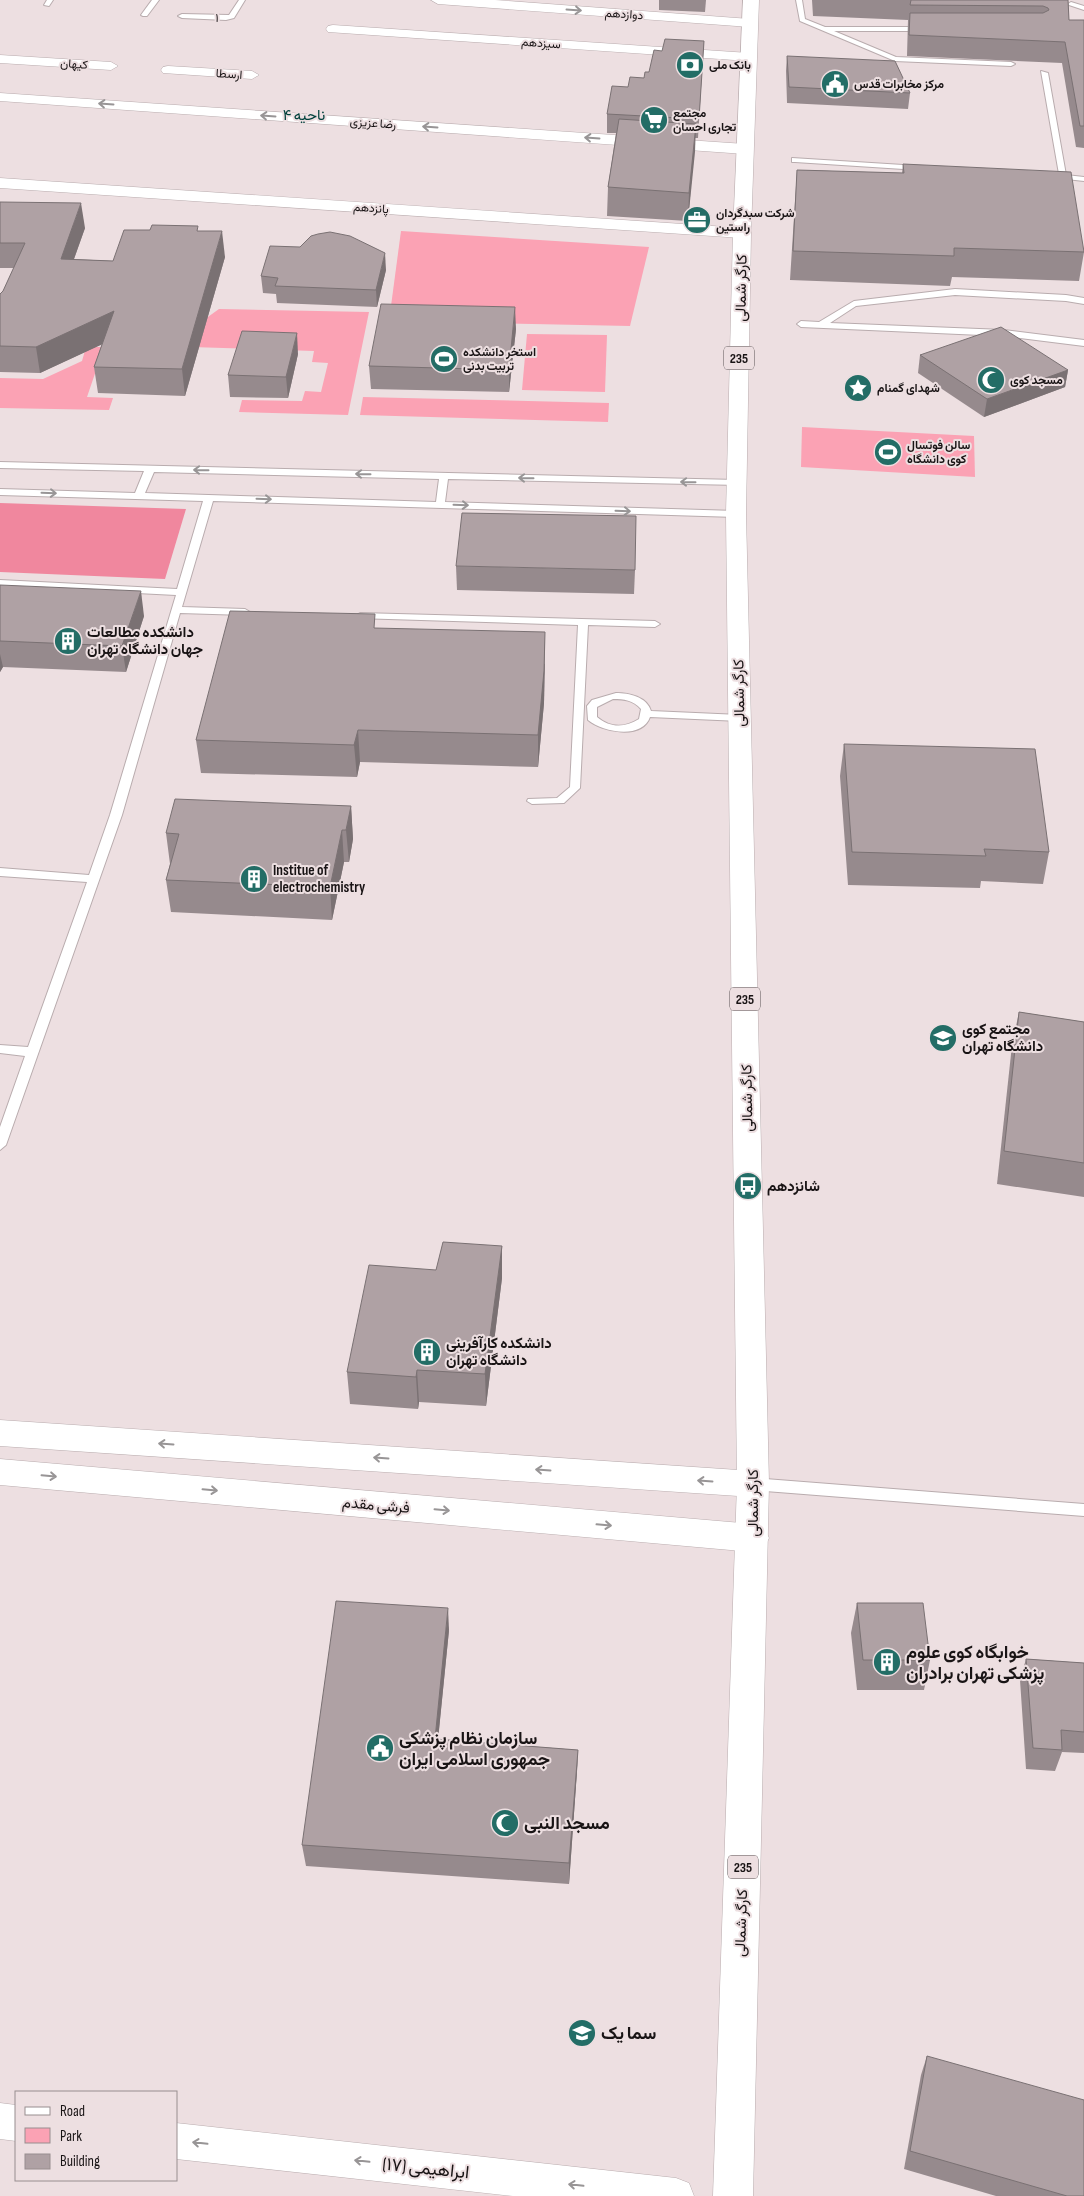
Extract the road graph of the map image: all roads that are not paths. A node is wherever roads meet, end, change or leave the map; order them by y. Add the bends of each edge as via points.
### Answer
1 (156, 0) edge
2 (242, 0) edge
3 (438, 0) edge
4 (751, 0) edge
5 (799, 0) edge
6 (1071, 4) dead end
7 (1084, 8) edge
8 (145, 15) dead end
9 (182, 16) dead end
10 (750, 23) junction
11 (333, 29) dead end
12 (824, 29) junction
13 (932, 29) edge
14 (749, 57) junction
15 (0, 59) edge
16 (38, 61) junction
17 (1011, 64) edge
18 (111, 66) dead end
19 (168, 70) dead end
20 (206, 72) junction
21 (1044, 73) dead end
22 (252, 75) dead end
23 (6, 97) edge
24 (184, 110) junction
25 (745, 149) junction
26 (795, 160) dead end
27 (924, 168) edge
28 (1043, 176) edge
29 (1063, 177) junction
30 (1084, 179) edge
31 (0, 183) edge
32 (742, 233) junction
33 (1084, 301) edge
34 (801, 324) dead end
35 (820, 325) junction
36 (1084, 343) edge
37 (0, 465) edge
38 (150, 469) junction
39 (444, 476) junction
40 (737, 484) junction
41 (0, 492) edge
42 (139, 496) junction
43 (209, 498) junction
44 (440, 505) junction
45 (736, 514) junction
46 (0, 583) edge
47 (183, 592) junction
48 (177, 610) junction
49 (256, 613) edge
50 (346, 615) edge
51 (583, 622) junction
52 (655, 624) dead end
53 (591, 712) junction
54 (579, 713) junction
55 (647, 714) junction
56 (740, 718) junction
57 (532, 801) dead end
58 (0, 872) edge
59 (94, 879) junction
60 (0, 1049) edge
61 (33, 1052) junction
62 (0, 1145) edge
63 (0, 1432) edge
64 (0, 1472) edge
65 (754, 1484) junction
66 (1084, 1510) edge
67 (753, 1538) junction
68 (0, 2121) edge
69 (15, 2123) edge
70 (178, 2141) edge
71 (676, 2196) edge
72 (733, 2196) edge

1 - 8 lane
2 - 9 lane, ۱ via 232,17
3 -> 10 street, دوازدهم
4 - 10 main road, کارگر شمالی / 235
5 - 12 lane via 802,20
6 - 7 lane
10 - 14 main road, کارگر شمالی / 235
11 - 14 street, سیزدهم
12 - 13 lane
12 - 17 lane via 895,59
14 - 25 main road, کارگر شمالی / 235
15 - 16 street, کیهان
16 - 18 street, کیهان
16 - 23 street via 25,80
19 - 20 street, ارسطا
20 - 22 street, ارسطا
20 - 24 street, ارسطا
21 - 29 lane
24 -> 23 street, رضا عزیزی
25 -> 24 street, رضا عزیزی
25 - 32 main road, کارگر شمالی / 235
26 - 27 lane
28 - 29 lane
29 - 30 lane
31 - 32 street, پانزدهم
32 - 40 main road, کارگر شمالی / 235
33 - 35 lane via 955,292 854,304
34 - 35 lane
35 - 36 lane via 1004,333
37 - 38 lane
39 -> 38 lane
38 - 42 lane
40 -> 39 lane
39 - 44 lane
40 - 45 main road, کارگر شمالی / 235
41 -> 42 lane
42 - 43 lane
43 -> 44 lane
43 - 47 lane
44 -> 45 lane
45 - 56 main road, کارگر شمالی / 235
46 - 47 lane
47 - 48 lane
48 - 49 lane
48 - 59 lane
50 - 51 lane
51 - 52 lane
51 - 54 lane
53 - 54 lane
53 - 55 lane via 597,722 613,729 639,724
53 - 55 lane via 596,702 620,695 643,704
54 - 57 lane via 575,788 560,801
55 - 56 lane
56 - 65 main road, کارگر شمالی / 235
58 - 59 lane
59 - 61 lane
60 - 61 lane
61 - 62 lane
65 -> 63 main road
64 -> 67 main road, فرشی مقدم
65 - 66 lane
65 - 67 main road, کارگر شمالی / 235
67 - 72 main road, کارگر شمالی / 235
68 - 69 street
71 -> 70 street, ابراهیمی (۱۷)

